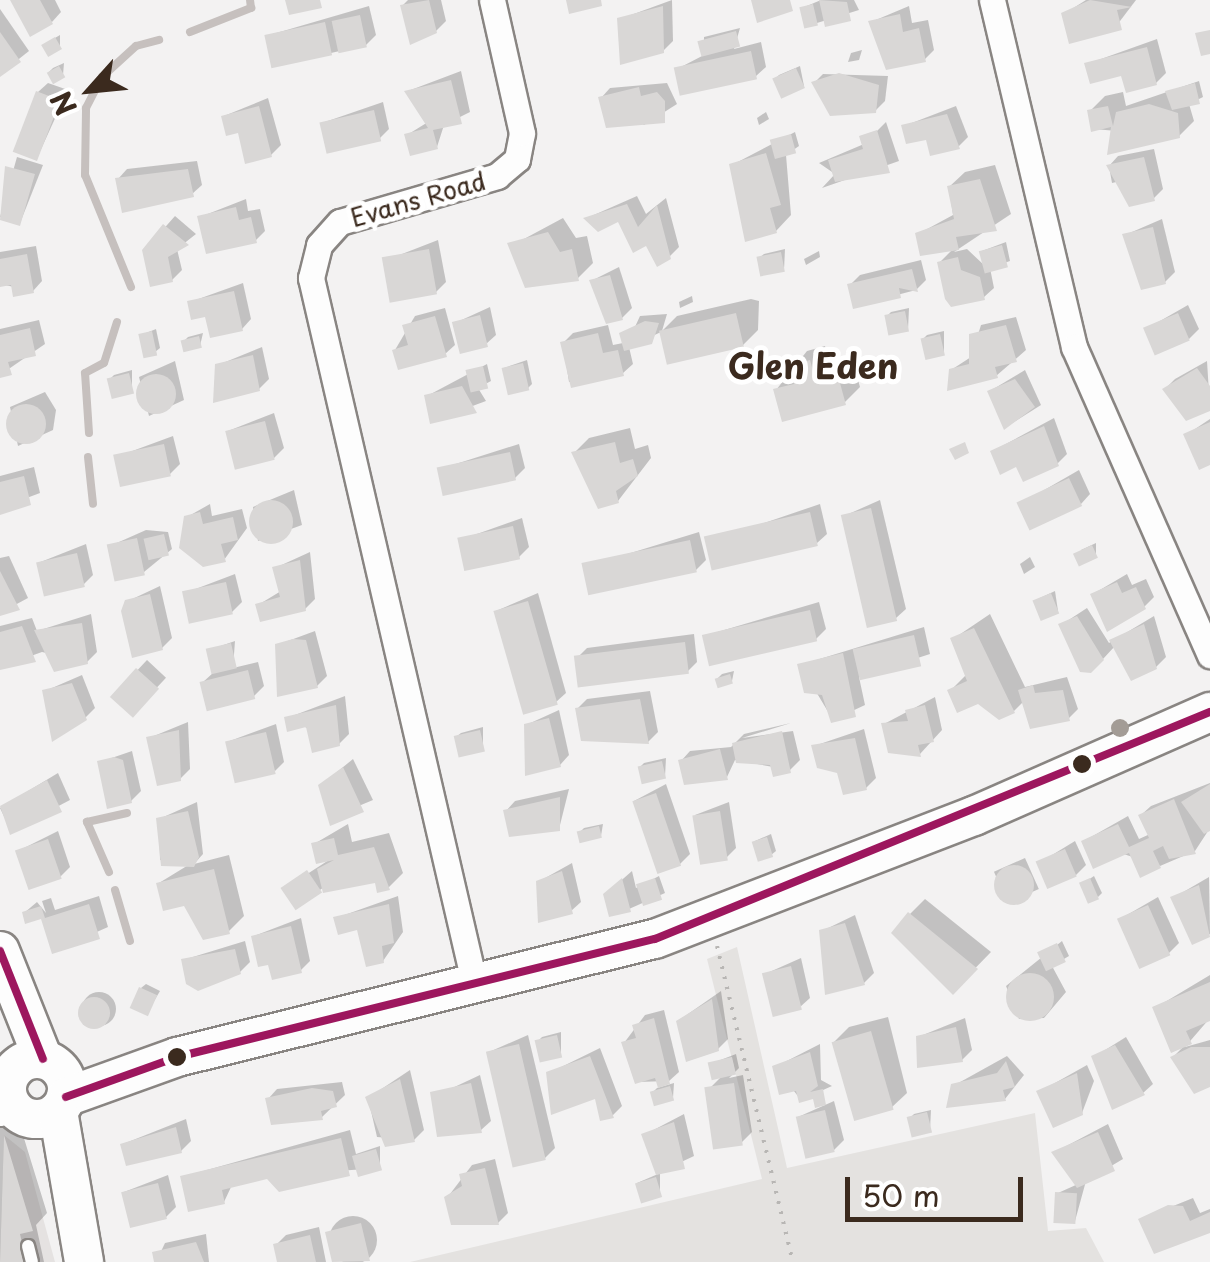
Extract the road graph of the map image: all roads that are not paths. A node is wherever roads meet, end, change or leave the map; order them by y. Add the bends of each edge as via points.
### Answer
1 (492, 0) edge
2 (992, 0) edge
3 (1210, 655) edge
4 (1210, 712) edge
5 (0, 951) edge
6 (475, 986) junction
7 (0, 1007) edge
8 (29, 1092) edge
9 (28, 1246) dead end
10 (32, 1262) edge
11 (84, 1262) edge

1 - 6 street, Evans Road via 522,133 518,159 498,176 340,222 318,245 311,278
2 - 3 street via 1074,347
4 - 6 street via 705,922
5 - 8 street
6 - 8 street
7 - 8 street
8 - 11 street
9 - 10 lane

